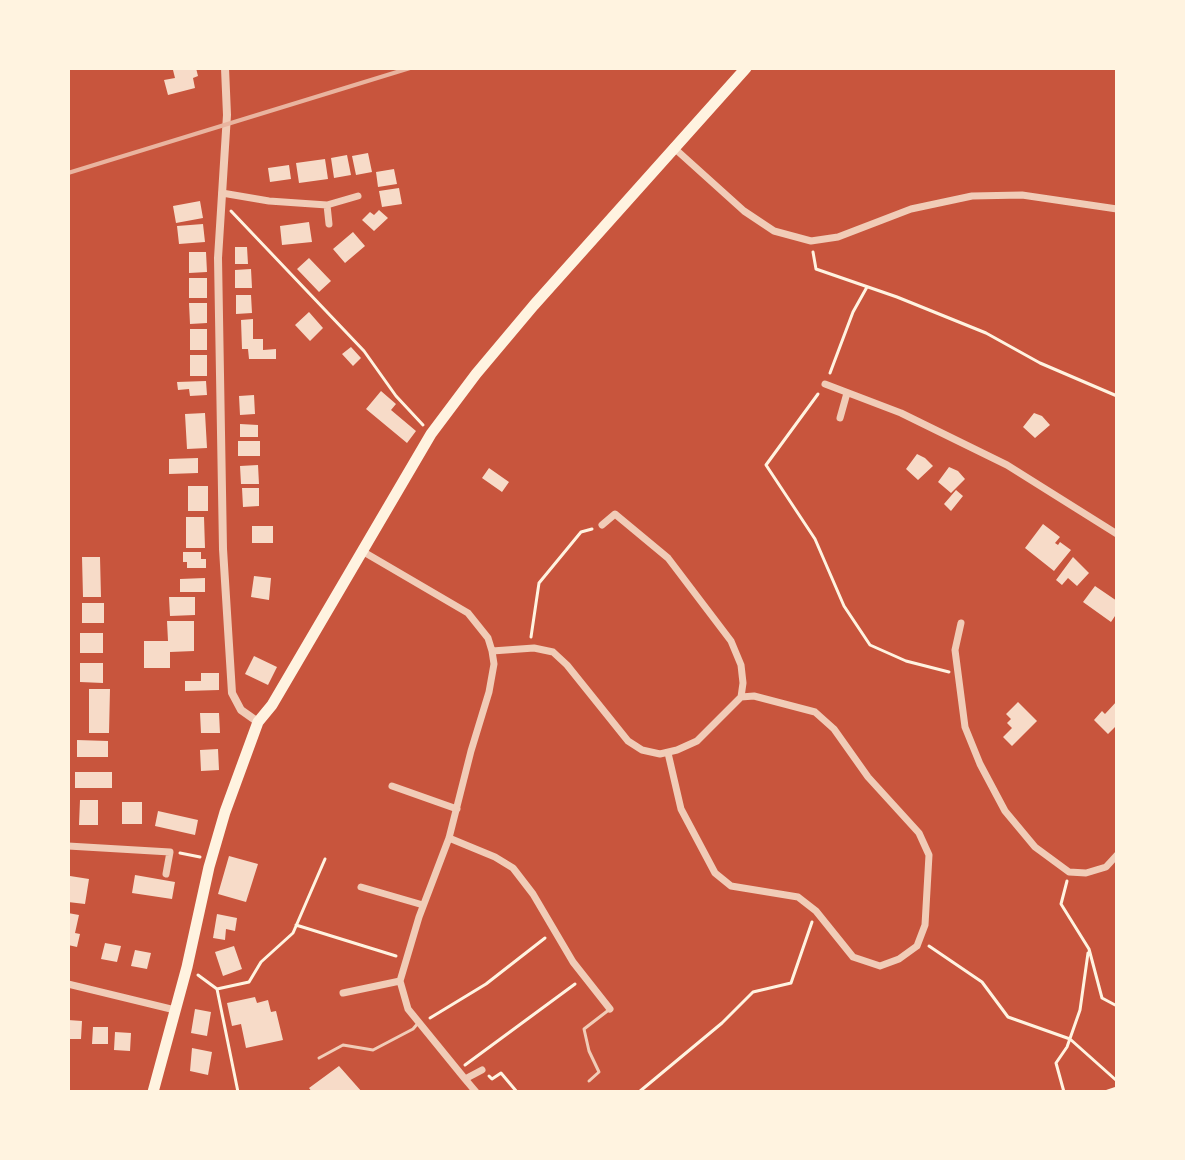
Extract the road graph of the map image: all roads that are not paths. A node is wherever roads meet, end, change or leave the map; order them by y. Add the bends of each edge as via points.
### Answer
1 (225, 68) edge
2 (746, 68) edge
3 (673, 147) junction
4 (222, 193) junction
5 (358, 196) dead end
6 (327, 205) junction
7 (1117, 209) edge
8 (329, 224) dead end
9 (825, 384) road end
10 (847, 393) junction
11 (840, 418) dead end
12 (602, 525) road end
13 (1117, 534) edge
14 (362, 551) junction
15 (961, 623) dead end
16 (492, 651) junction
17 (741, 697) junction
18 (258, 722) junction
19 (668, 753) junction
20 (392, 786) dead end
21 (457, 809) junction
22 (449, 838) junction
23 (68, 846) edge
24 (1117, 855) edge
25 (166, 874) dead end
26 (361, 887) dead end
27 (423, 905) junction
28 (400, 981) junction
29 (68, 984) edge
30 (343, 993) dead end
31 (610, 1009) joint
32 (175, 1010) junction
33 (420, 1023) junction
34 (319, 1058) dead end
35 (482, 1070) road end
36 (465, 1079) junction
37 (589, 1081) dead end
38 (153, 1092) edge
39 (476, 1092) edge

1 - 4 street
2 - 3 main road
3 - 7 street via 744,211 774,231 811,241 972,196 1022,195
3 - 14 main road via 476,374 431,434
4 - 6 street
4 - 18 street via 218,332 229,660 232,693 241,710
5 - 6 street
6 - 8 street
9 - 10 street
10 - 11 street
10 - 13 street via 1007,465
12 - 17 street via 615,514 668,558 731,641 741,665
14 - 16 street via 468,613
14 - 18 main road
15 - 24 street via 955,650 965,727 1005,811 1035,847 1069,872 1106,867
16 - 19 street via 553,652 628,741 642,750
16 - 21 street via 489,692
17 - 19 street via 697,741
17 - 19 street via 815,712 919,833 929,855 925,925 917,946 880,966 853,957 798,897 731,886 715,873 681,809
18 - 32 main road via 212,859
20 - 21 street
21 - 22 street
22 - 27 street
22 - 31 street via 513,868
23 - 25 street via 170,852
26 - 27 street
27 - 28 street
28 - 30 street
28 - 33 street via 408,1009
29 - 32 street
31 - 37 lane via 584,1029 599,1072
32 - 38 main road
33 - 34 lane via 373,1050 343,1045
33 - 36 street
35 - 36 street
36 - 39 street

